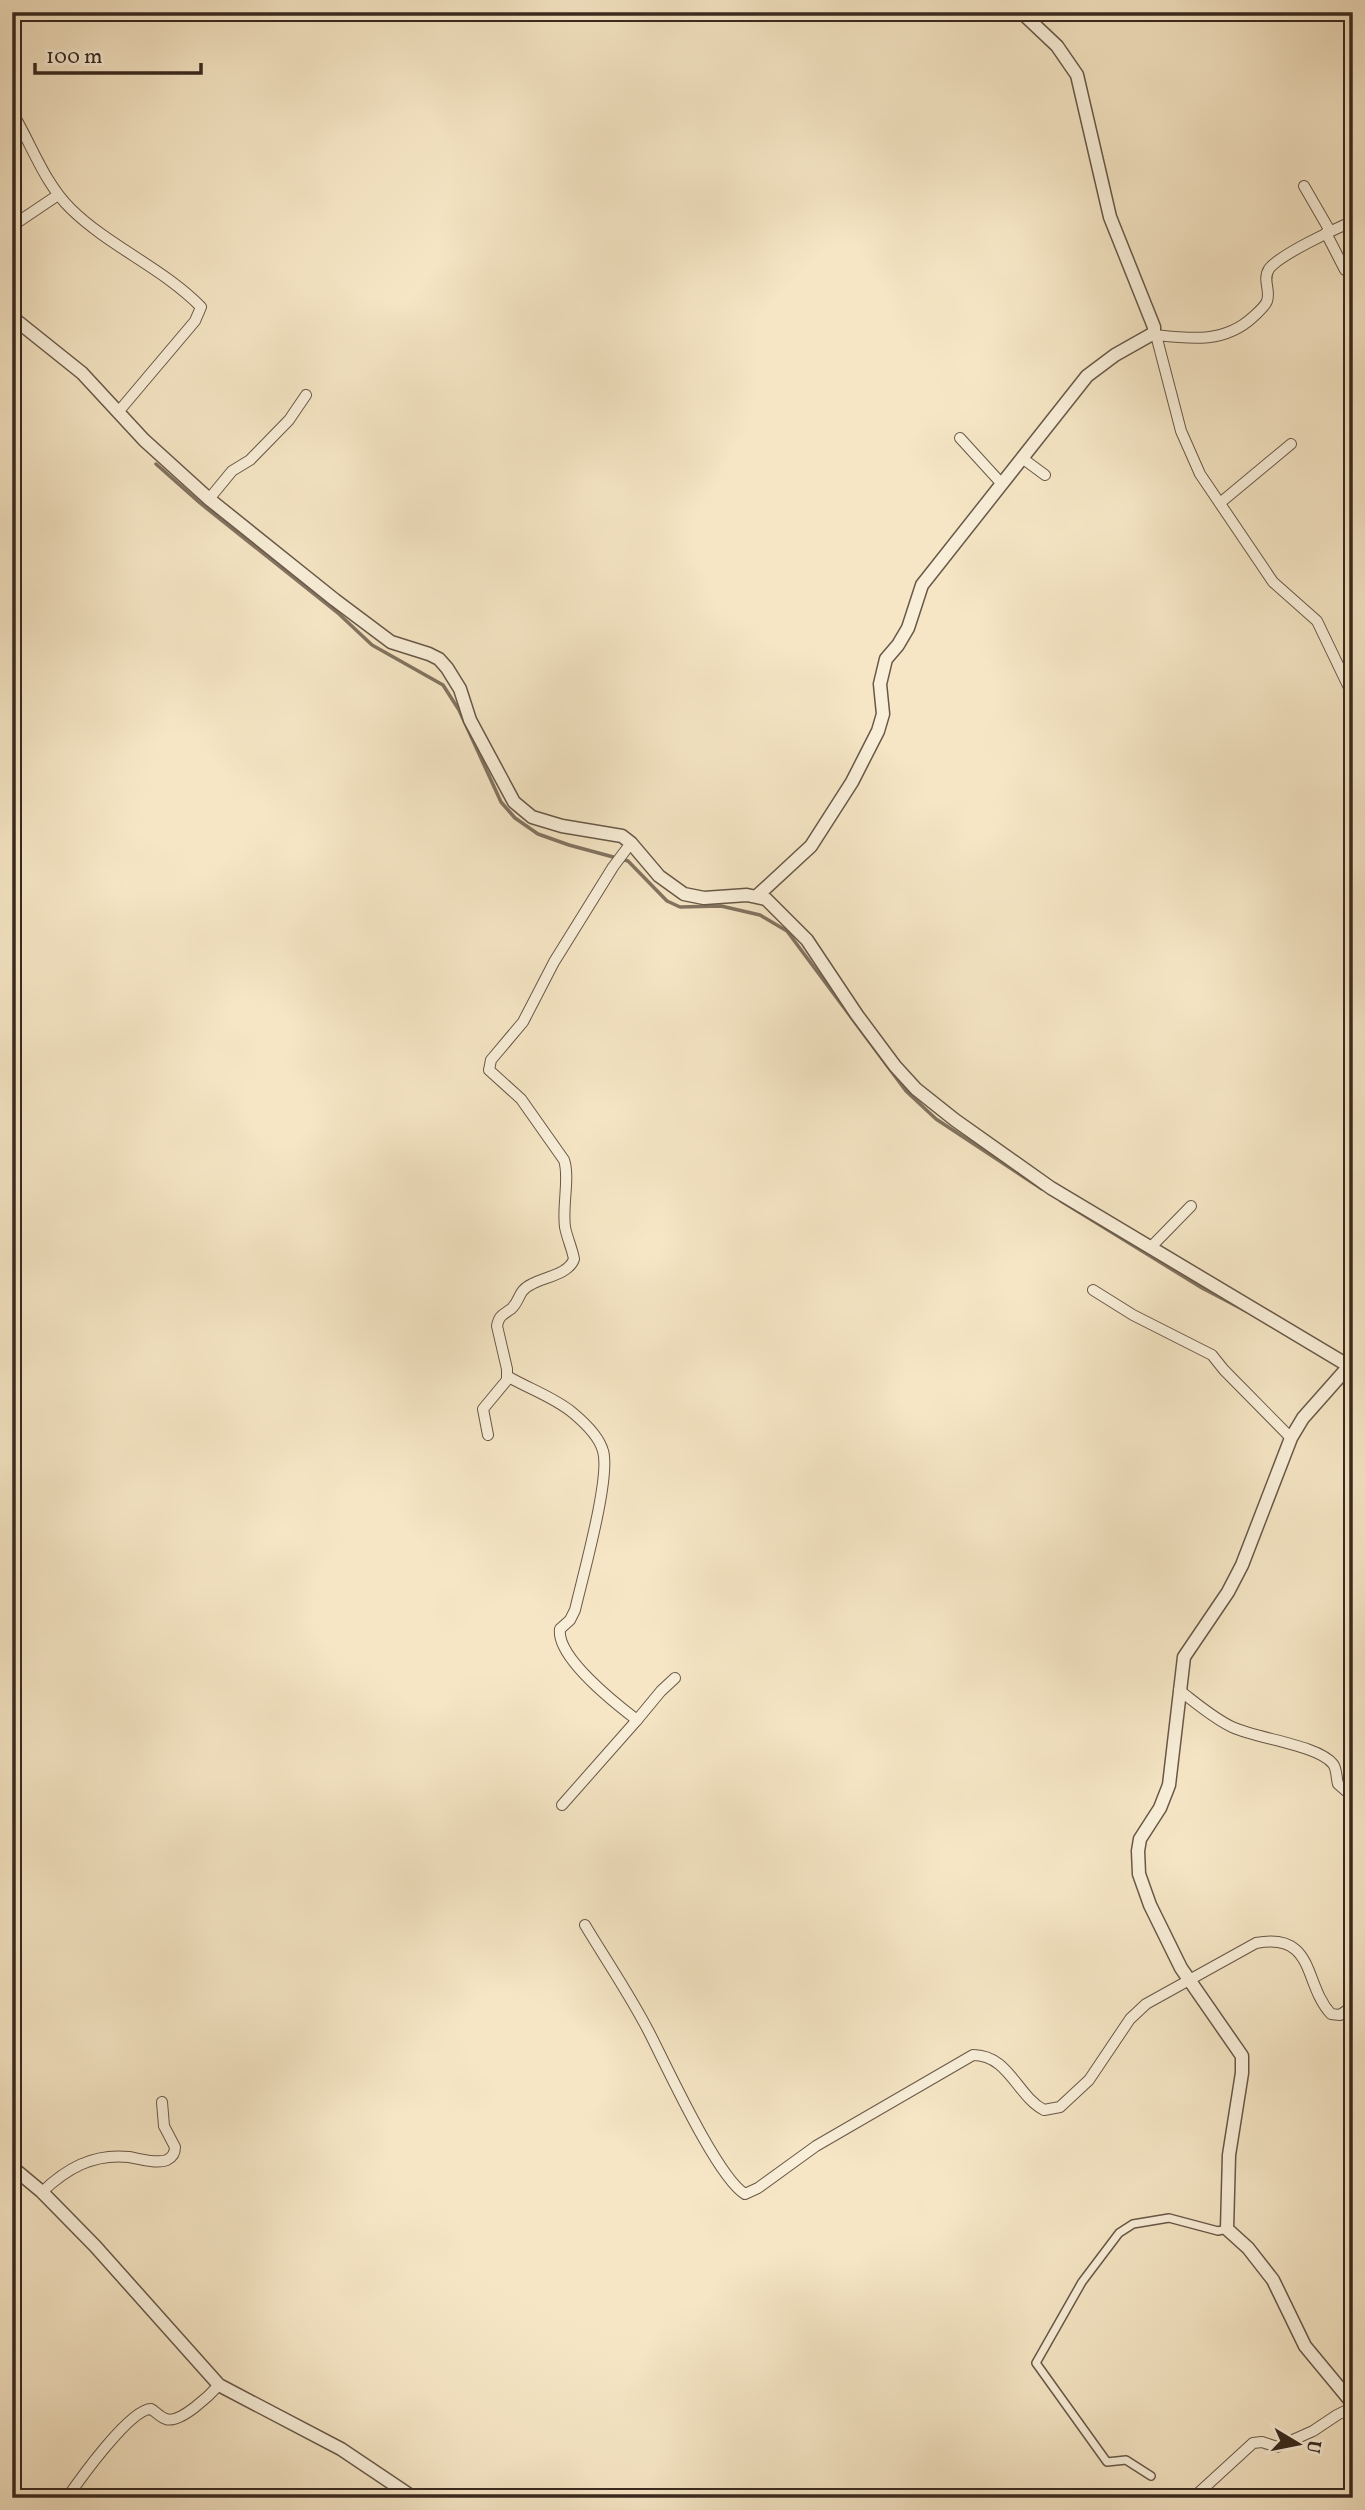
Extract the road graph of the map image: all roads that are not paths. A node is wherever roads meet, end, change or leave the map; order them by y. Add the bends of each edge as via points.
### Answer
1 (1021, 12) edge
2 (12, 112) edge
3 (1304, 186) dead end
4 (58, 195) junction
5 (1353, 221) edge
6 (12, 226) edge
7 (1328, 232) junction
8 (1345, 270) dead end
9 (12, 317) edge
10 (1155, 335) junction
11 (306, 396) dead end
12 (119, 411) junction
13 (960, 438) dead end
14 (1292, 444) dead end
15 (1022, 458) junction
16 (1045, 475) dead end
17 (1001, 483) junction
18 (209, 499) junction
19 (1220, 503) junction
20 (1353, 696) edge
21 (629, 846) junction
22 (757, 897) junction
23 (1191, 1206) dead end
24 (1150, 1248) junction
25 (1093, 1290) dead end
26 (1348, 1367) edge
27 (507, 1376) junction
28 (488, 1435) dead end
29 (1291, 1438) junction
30 (675, 1678) dead end
31 (1180, 1690) junction
32 (636, 1720) junction
33 (1353, 1797) edge
34 (562, 1805) dead end
35 (584, 1925) dead end
36 (1190, 1981) junction
37 (1353, 2006) edge
38 (162, 2102) dead end
39 (12, 2167) edge
40 (41, 2192) junction
41 (1227, 2229) junction
42 (219, 2385) junction
43 (1353, 2406) edge
44 (1151, 2476) dead end
45 (67, 2498) edge
46 (414, 2498) edge
47 (1193, 2498) edge

1 - 10 street via 1057,46 1077,75 1110,217
2 - 4 street
3 - 7 street
4 - 6 street
4 - 12 street via 91,226 201,307 195,321
5 - 7 street
7 - 8 street
7 - 10 street via 1273,265 1266,275 1266,304 1240,326 1216,338
9 - 12 street via 66,359
10 - 15 street via 1091,371
10 - 19 street via 1181,431 1200,474
11 - 18 street
12 - 18 street
13 - 17 street
14 - 19 street
15 - 16 street
15 - 17 street
17 - 22 street via 922,585 908,628 886,659 880,684 883,714 852,782 811,846
18 - 21 street via 391,642 439,659 454,680 514,802 523,810 562,826 615,834
19 - 20 street via 1273,582 1317,621
21 - 22 street via 684,894
21 - 27 street via 612,867 523,1022 489,1065 521,1098 564,1160 565,1227 574,1256 567,1269 523,1289 498,1319
22 - 24 street via 773,904 807,940 872,1035 916,1089 1051,1188
23 - 24 street
24 - 26 street
25 - 29 street via 1212,1355
26 - 29 street
27 - 28 street via 483,1409
27 - 32 street via 572,1413 601,1444 605,1464 602,1491 574,1616 560,1629 560,1640 586,1675
29 - 31 street via 1242,1565 1184,1657
30 - 32 street
31 - 33 street via 1229,1726 1320,1754 1333,1763 1338,1784
31 - 36 street via 1169,1785 1138,1851 1139,1874 1150,1905
32 - 34 street
35 - 36 street via 648,2030 721,2167 744,2194 816,2146 973,2055 1001,2065 1036,2106 1044,2110 1060,2107 1089,2080 1130,2019 1146,2004
36 - 37 street via 1256,1943 1273,1940 1296,1951 1331,2014 1340,2015
36 - 41 street via 1243,2062 1229,2155
38 - 40 street via 164,2126 175,2147 170,2158 120,2156 81,2164
39 - 40 street
40 - 42 street
41 - 43 street via 1273,2280 1305,2346
41 - 44 street via 1218,2231 1168,2218 1133,2224 1119,2233 1082,2282 1035,2363 1107,2462 1126,2460
42 - 45 street via 197,2407 172,2420 151,2409 139,2412
42 - 46 street via 341,2449
43 - 47 street via 1277,2447 1253,2443

